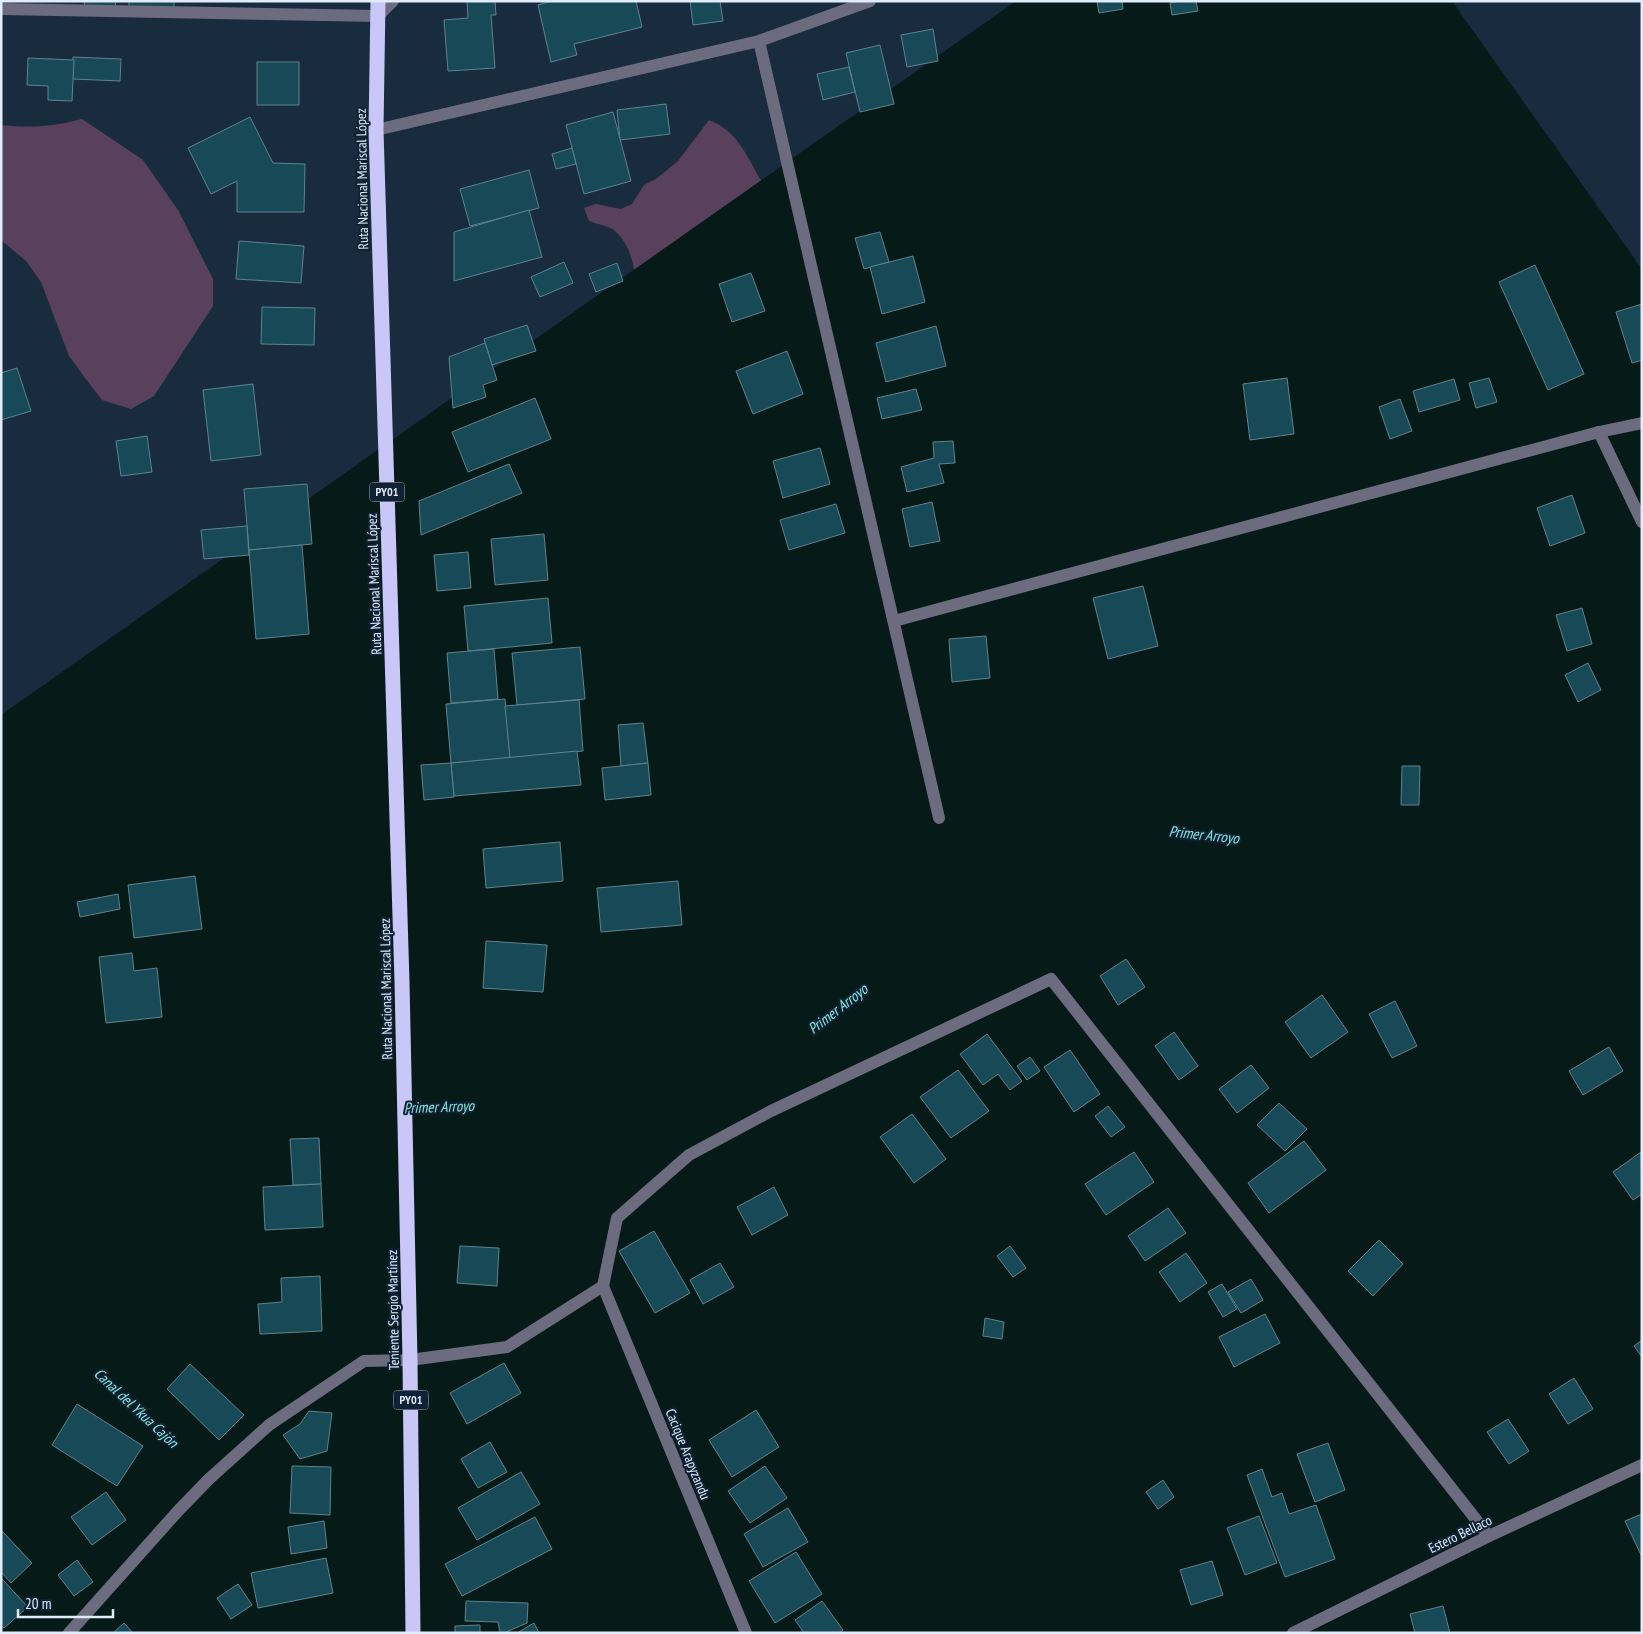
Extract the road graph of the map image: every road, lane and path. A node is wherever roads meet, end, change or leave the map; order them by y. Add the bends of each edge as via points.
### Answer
1 (393, 1) edge
2 (870, 1) edge
3 (1, 9) edge
4 (378, 9) edge
5 (759, 41) junction
6 (376, 130) junction
7 (1642, 422) edge
8 (1599, 432) junction
9 (1642, 522) edge
10 (894, 621) junction
11 (939, 818) dead end
12 (406, 1166) joint
13 (603, 1286) junction
14 (410, 1360) junction
15 (1642, 1466) edge
16 (1489, 1536) junction
17 (69, 1633) edge
18 (413, 1633) edge
19 (746, 1633) edge
20 (1293, 1633) edge

1 - 4 street
2 - 5 street
3 - 4 street
4 - 6 highway, Ruta Nacional Mariscal López / PY01
5 - 6 street
5 - 10 street
6 - 12 highway, Ruta Nacional Mariscal López / PY01
7 - 8 street
8 - 9 street
8 - 10 street
10 - 11 street
12 - 14 highway, Teniente Sergio Martínez / PY01
13 - 14 street via 507,1347
13 - 16 street via 617,1218 689,1155 771,1111 1051,979
13 - 19 street, Cacique Arapyzandu
14 - 17 street via 364,1360 269,1425 178,1511
14 - 18 highway, Teniente Sergio Martínez / PY01
15 - 16 street, Estero Bellaco
16 - 20 street, Estero Bellaco

